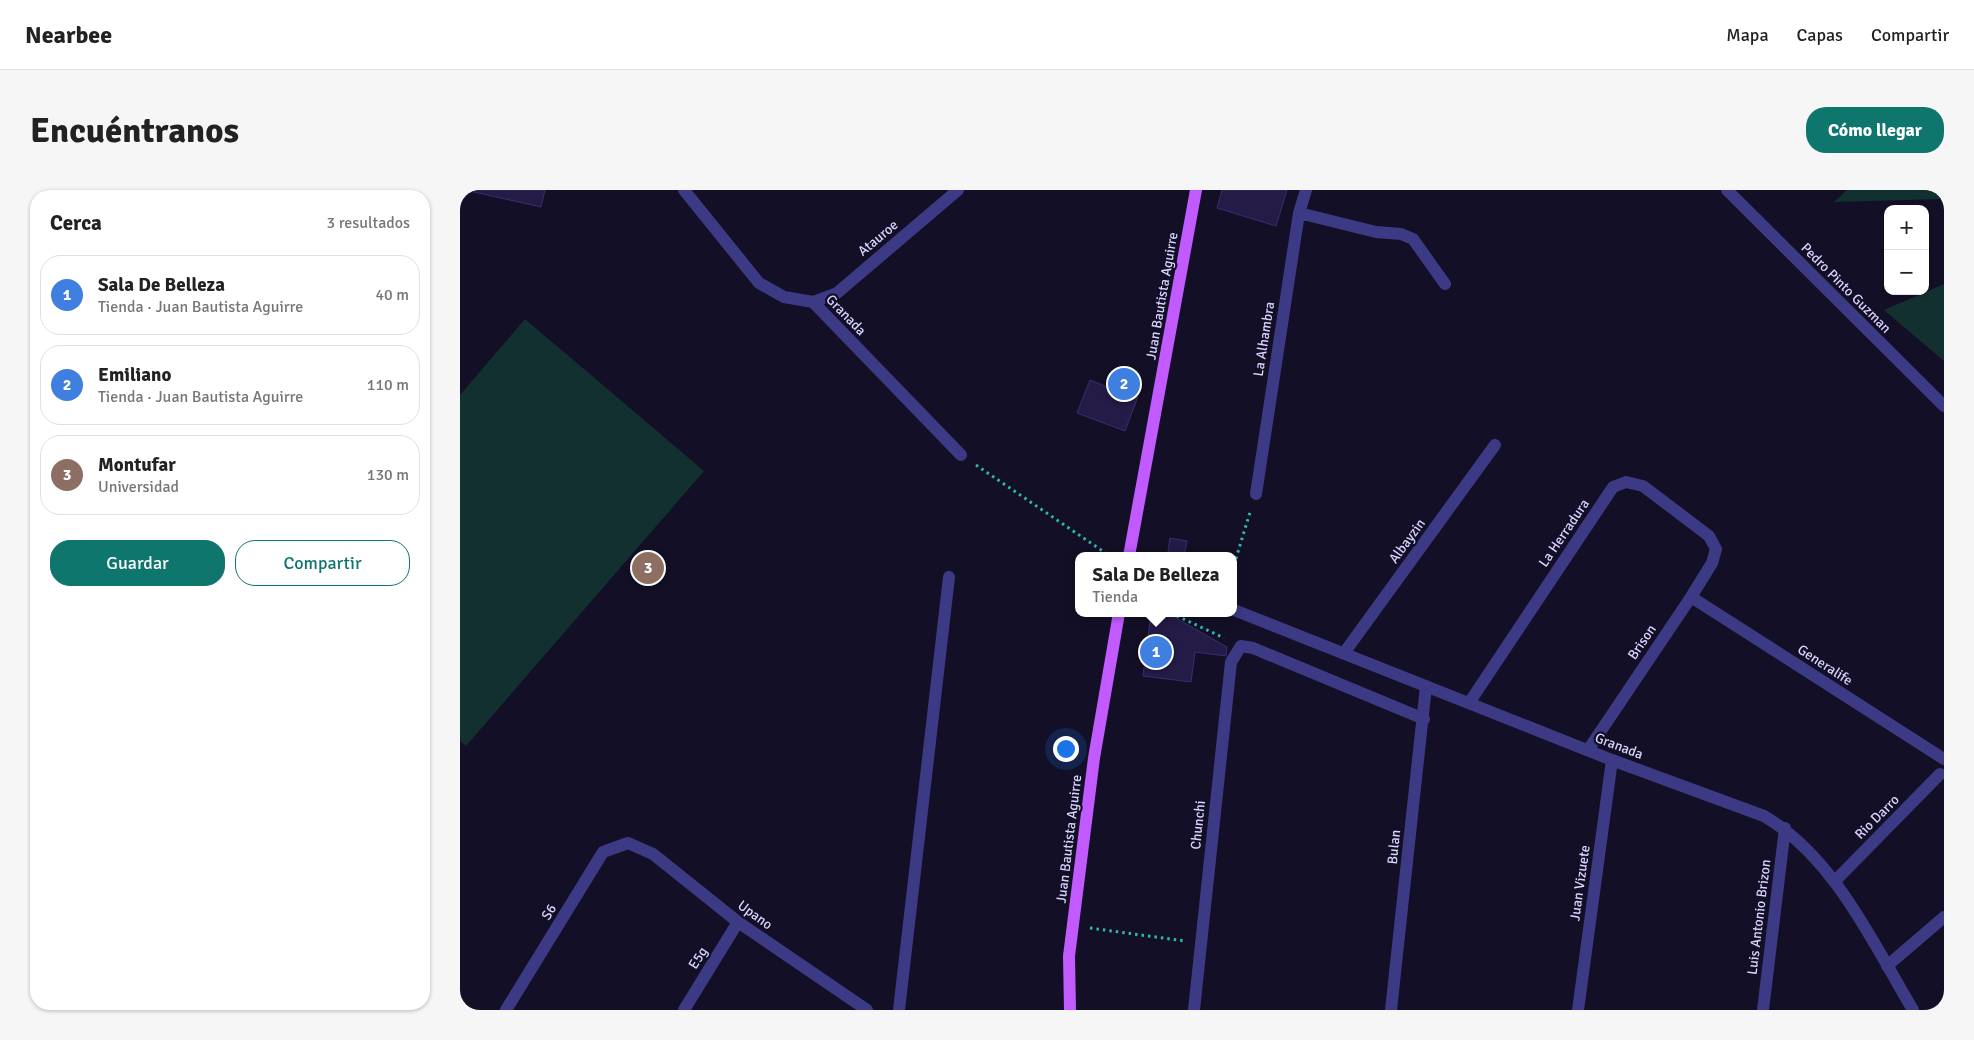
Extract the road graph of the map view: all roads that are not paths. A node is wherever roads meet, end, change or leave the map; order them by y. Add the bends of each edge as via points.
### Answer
1 (684, 190) edge
2 (958, 190) edge
3 (1196, 190) edge
4 (1306, 190) edge
5 (1732, 192) edge
6 (1299, 214) junction
7 (1445, 284) dead end
8 (812, 302) junction
9 (1944, 406) edge
10 (1495, 445) dead end
11 (961, 454) road end
12 (1256, 494) road end
13 (1716, 549) joint
14 (1130, 552) edge
15 (949, 577) dead end
16 (1691, 597) junction
17 (1237, 611) edge
18 (1118, 617) edge
19 (1344, 654) junction
20 (1426, 686) junction
21 (1469, 703) junction
22 (1424, 718) junction
23 (1588, 750) junction
24 (1944, 759) edge
25 (1612, 760) junction
26 (1940, 774) dead end
27 (1785, 828) junction
28 (628, 843) joint
29 (1835, 881) junction
30 (1944, 917) edge
31 (738, 922) junction
32 (1887, 966) junction
33 (863, 1009) edge
34 (506, 1010) edge
35 (684, 1010) edge
36 (899, 1010) edge
37 (1070, 1010) edge
38 (1194, 1010) edge
39 (1391, 1010) edge
40 (1578, 1010) edge
41 (1763, 1010) edge
42 (1913, 1010) edge

1 - 8 street, Granada via 759,283 784,296
2 - 8 street, Atauroe via 837,293
3 - 14 main road, Juan Bautista Aguirre
4 - 6 street, La Alhambra
5 - 9 street, Pedro Pinto Guzman
6 - 7 street via 1413,239
6 - 12 street, La Alhambra
8 - 11 street, Granada
10 - 19 street, Albayzin
13 - 16 street, Brison via 1712,563
13 - 21 street, La Herradura via 1709,536 1643,486 1626,482 1612,487
15 - 36 street
16 - 23 street, Brison
16 - 24 street, Generalife
17 - 19 street, Granada
18 - 37 main road, Juan Bautista Aguirre via 1094,758 1069,956
19 - 20 street, Granada
20 - 21 street, Granada
20 - 22 street, Bulan
21 - 23 street, Granada
22 - 38 street, Chunchi via 1253,648 1241,646 1231,662
22 - 39 street, Bulan
23 - 25 street, Granada
25 - 27 street, Granada via 1764,816
25 - 40 street, Juan Vizuete
26 - 29 street, Rio Darro
27 - 29 street, Granada via 1810,850
27 - 41 street, Luis Antonio Brizon
28 - 31 street, Upano via 653,854
28 - 34 street, S6 via 603,852
29 - 32 street, Granada
30 - 32 street
31 - 33 street, Upano
31 - 35 street, E5g
32 - 42 street, Granada

